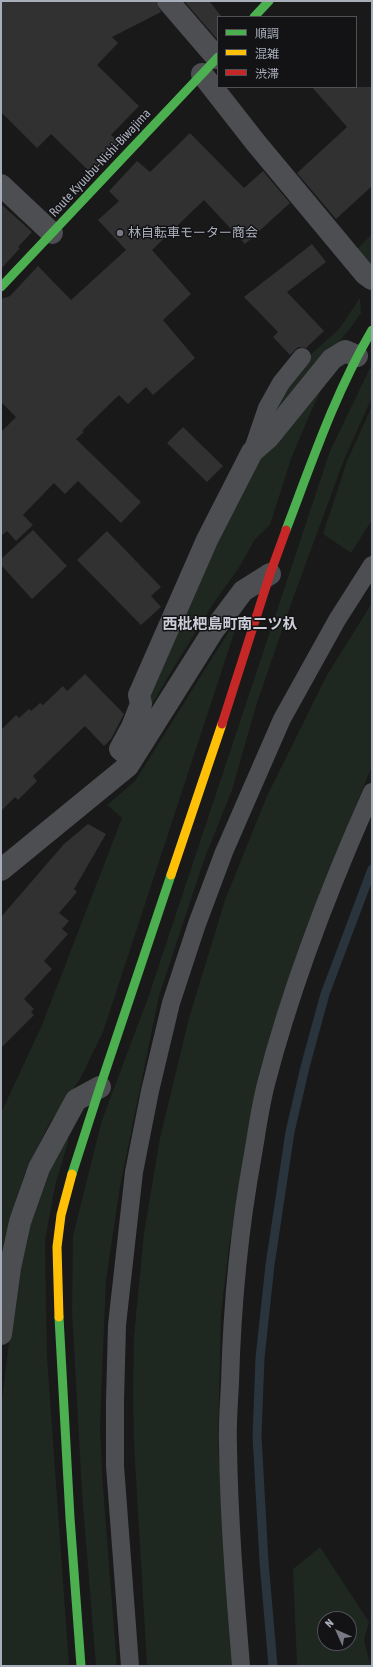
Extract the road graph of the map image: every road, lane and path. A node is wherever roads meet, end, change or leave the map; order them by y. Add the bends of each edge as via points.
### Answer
1 (168, 1) edge
2 (269, 1) edge
3 (255, 16) edge
4 (217, 58) edge
5 (202, 74) junction
6 (1, 185) edge
7 (52, 233) junction
8 (372, 279) edge
9 (1, 287) edge
10 (372, 330) edge
11 (357, 356) junction
12 (302, 357) dead end
13 (252, 452) junction
14 (372, 565) edge
15 (270, 574) junction
16 (132, 759) junction
17 (372, 792) edge
18 (1, 870) edge
19 (100, 1086) junction
20 (1, 1334) edge
21 (81, 1666) edge
22 (130, 1666) edge
23 (241, 1666) edge

1 - 4 street
2 - 3 street
4 - 5 street, Route Kyuubu-Nishi-Biwajima
5 - 7 street, Route Kyuubu-Nishi-Biwajima
5 - 8 street via 340,244
6 - 7 street
7 - 9 street, Route Kyuubu-Nishi-Biwajima
10 - 11 street
11 - 13 street via 345,351 332,359 268,438
11 - 15 street via 334,405
12 - 13 lane via 281,383 267,408
13 - 16 street via 207,540 147,673 139,695 141,704 120,748
14 - 22 lane via 337,620 282,719 227,844 171,1003 150,1092 134,1172 117,1332 115,1466
15 - 16 street via 243,591 213,632
15 - 19 street via 226,713
16 - 18 street via 128,766
17 - 23 lane via 342,859 283,1024 266,1086 246,1190 231,1321 228,1444
19 - 20 street via 76,1100 39,1168 20,1222 10,1268
19 - 21 street via 69,1185 57,1247 63,1397

